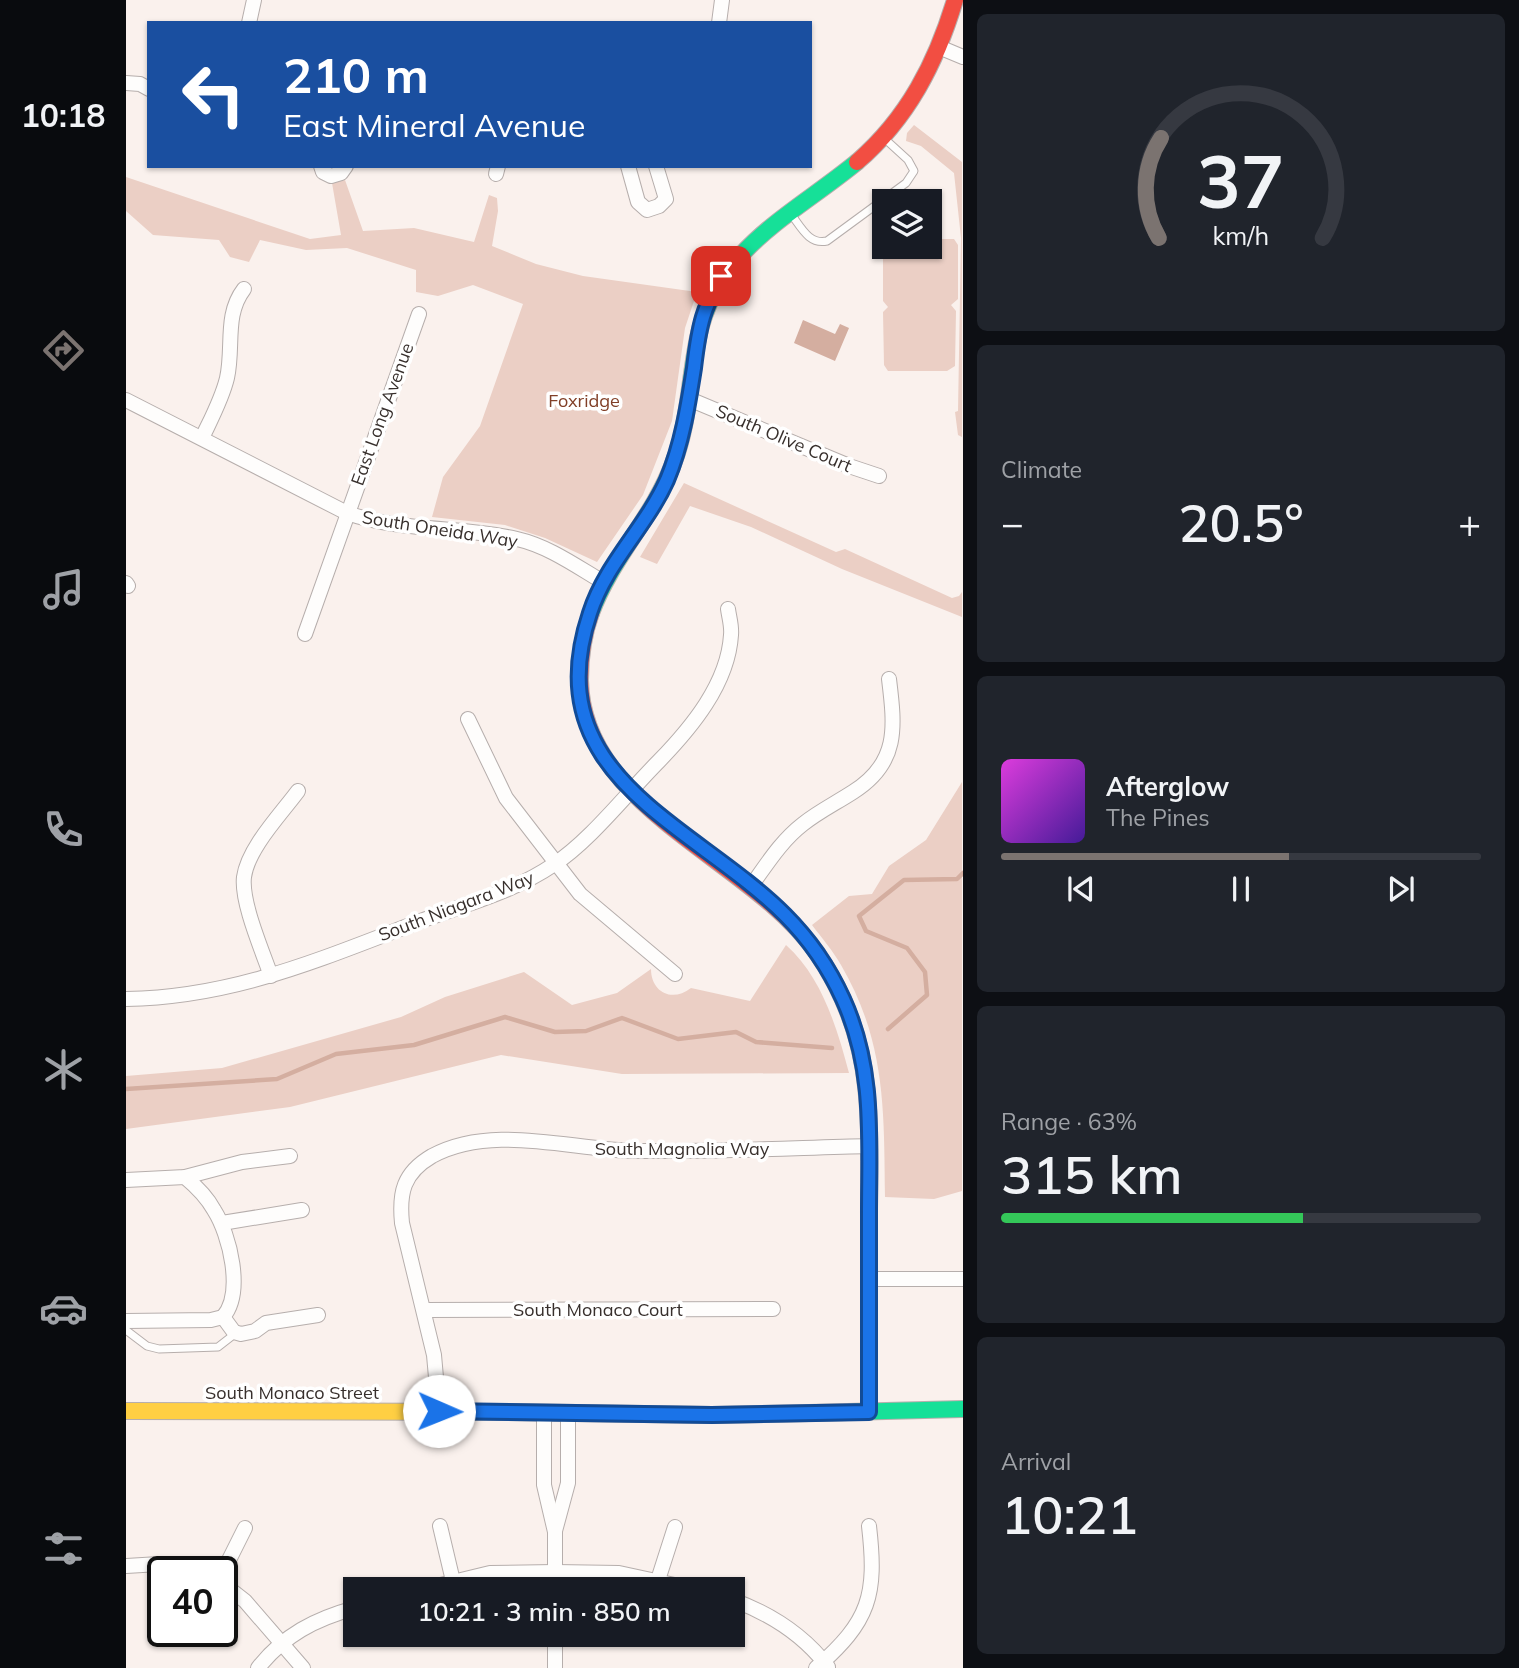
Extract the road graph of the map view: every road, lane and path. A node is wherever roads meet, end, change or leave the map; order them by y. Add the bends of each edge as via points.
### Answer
1 (254, 0) edge
2 (722, 0) edge
3 (955, 0) edge
4 (249, 21) edge
5 (719, 21) edge
6 (939, 47) junction
7 (962, 57) edge
8 (126, 83) edge
9 (147, 88) edge
10 (883, 138) junction
11 (322, 168) edge
12 (345, 168) edge
13 (629, 168) edge
14 (657, 168) edge
15 (790, 213) junction
16 (244, 289) dead end
17 (419, 314) dead end
18 (689, 399) junction
19 (126, 400) edge
20 (202, 438) junction
21 (879, 476) dead end
22 (347, 513) junction
23 (603, 582) junction
24 (728, 609) dead end
25 (304, 634) dead end
26 (889, 679) dead end
27 (468, 719) dead end
28 (298, 790) dead end
29 (631, 790) junction
30 (556, 863) junction
31 (751, 886) junction
32 (675, 974) dead end
33 (271, 976) junction
34 (126, 999) edge
35 (870, 1146) junction
36 (290, 1156) dead end
37 (185, 1177) junction
38 (126, 1180) edge
39 (302, 1210) dead end
40 (222, 1223) junction
41 (869, 1279) junction
42 (962, 1279) edge
43 (773, 1309) dead end
44 (424, 1311) junction
45 (318, 1315) dead end
46 (223, 1317) junction
47 (126, 1321) edge
48 (126, 1330) edge
49 (237, 1333) junction
50 (962, 1409) edge
51 (439, 1411) junction
52 (126, 1412) edge
53 (544, 1412) junction
54 (869, 1412) junction
55 (568, 1413) junction
56 (440, 1526) dead end
57 (869, 1526) dead end
58 (675, 1527) dead end
59 (245, 1528) dead end
60 (555, 1532) junction
61 (231, 1556) edge
62 (147, 1564) edge
63 (126, 1566) edge
64 (555, 1572) junction
65 (452, 1577) edge
66 (472, 1577) edge
67 (555, 1577) edge
68 (641, 1577) edge
69 (658, 1577) edge
70 (238, 1596) edge
71 (745, 1605) edge
72 (343, 1612) edge
73 (281, 1641) junction
74 (555, 1647) edge
75 (823, 1666) edge
76 (258, 1668) edge
77 (303, 1668) edge
78 (555, 1668) edge

1 - 4 street
2 - 5 street
3 - 6 street
6 - 7 street
6 - 10 street via 912,102
8 - 9 street
10 - 15 street
10 - 15 lane via 914,171 906,183 827,241 812,241
11 - 12 street via 331,176
13 - 14 street via 638,202 647,210 666,199
15 - 18 street via 753,242 721,276 702,319
16 - 20 street via 231,315 226,380
17 - 22 street, East Long Avenue
18 - 21 street, South Olive Court
18 - 23 street via 666,481
19 - 20 street, South Oneida Way
20 - 22 street, South Oneida Way
22 - 23 street, South Oneida Way via 380,522 520,540
22 - 25 street, East Long Avenue
23 - 29 street via 582,642 580,694 594,743
24 - 29 street, South Niagara Way via 729,648 708,699 680,738
26 - 31 street via 894,730 882,767 868,782 795,830
27 - 30 street via 506,798
28 - 33 street via 255,850 244,877 247,902
29 - 30 street, South Niagara Way
29 - 31 street
30 - 32 street via 592,906
30 - 33 street, South Niagara Way via 513,887
31 - 35 street via 808,941 842,996 865,1068
33 - 34 street, South Niagara Way via 194,995
35 - 41 street
35 - 44 street, South Magnolia Way via 636,1151 505,1139 452,1148 431,1157 408,1177 400,1197
36 - 37 street via 242,1162
37 - 38 street
37 - 40 street via 205,1196
39 - 40 street
40 - 46 street via 234,1287 232,1304
41 - 42 street
41 - 54 street
43 - 44 street, South Monaco Court
44 - 51 street, South Magnolia Way via 436,1365
45 - 49 street
46 - 47 street
46 - 49 street
48 - 49 lane via 159,1349 218,1347
50 - 54 street, South Monaco Street
51 - 52 street, South Monaco Street
51 - 53 street, South Monaco Street
53 - 55 street, South Monaco Street
53 - 60 street via 544,1485
54 - 55 street, South Monaco Street
55 - 60 street via 568,1483
56 - 65 street
57 - 75 street via 872,1577 866,1607 853,1632
58 - 69 street
59 - 61 street
60 - 64 street
62 - 63 street
64 - 66 street
64 - 67 street
64 - 68 street
70 - 73 street
71 - 75 street via 782,1623 807,1643
72 - 73 street
73 - 76 street
73 - 77 street
74 - 78 street

